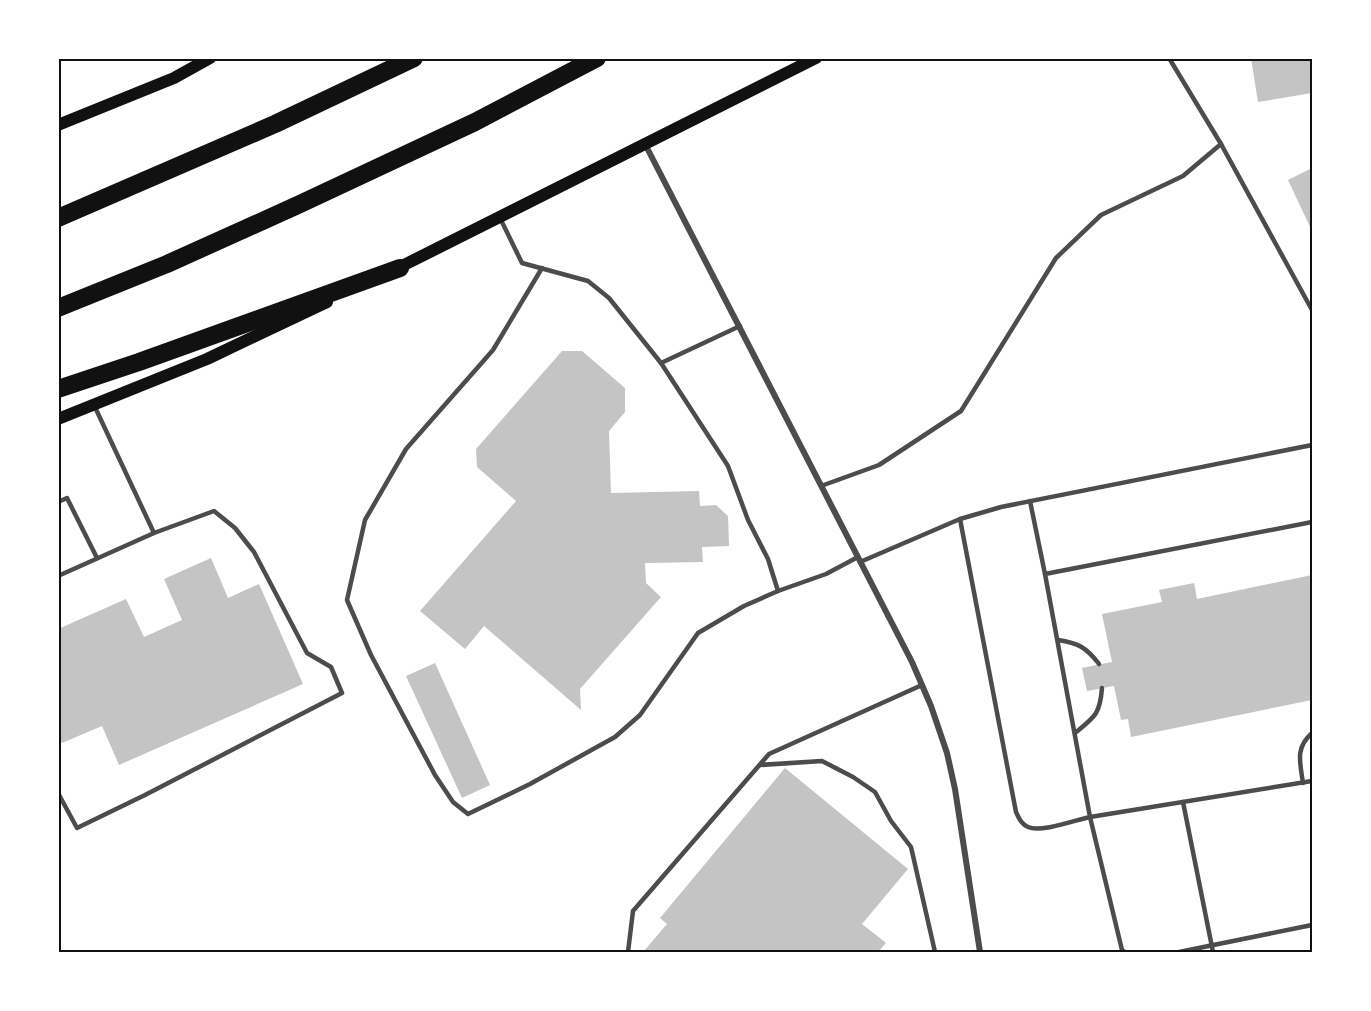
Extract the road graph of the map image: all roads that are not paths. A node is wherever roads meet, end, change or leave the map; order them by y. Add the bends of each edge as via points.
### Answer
1 (210, 58) edge
2 (414, 58) edge
3 (597, 58) edge
4 (816, 58) edge
5 (1169, 58) edge
6 (58, 124) edge
7 (645, 144) junction
8 (1221, 144) junction
9 (58, 218) edge
10 (500, 218) junction
11 (400, 268) junction
12 (542, 268) junction
13 (58, 308) edge
14 (1312, 310) edge
15 (740, 327) junction
16 (661, 363) junction
17 (58, 389) edge
18 (94, 405) junction
19 (58, 419) edge
20 (1312, 445) edge
21 (821, 486) junction
22 (1030, 501) junction
23 (58, 502) edge
24 (960, 519) junction
25 (1312, 522) edge
26 (154, 533) junction
27 (97, 558) junction
28 (859, 559) junction
29 (1045, 574) junction
30 (58, 576) edge
31 (778, 591) junction
32 (1058, 640) junction
33 (1099, 664) dead end
34 (922, 685) junction
35 (1102, 688) dead end
36 (1075, 733) junction
37 (1312, 733) edge
38 (760, 765) junction
39 (1312, 781) edge
40 (1303, 783) junction
41 (58, 793) edge
42 (1183, 802) junction
43 (1090, 817) junction
44 (1312, 926) edge
45 (1212, 946) junction
46 (628, 952) edge
47 (934, 952) edge
48 (980, 952) edge
49 (1125, 952) edge
50 (1179, 952) edge
51 (1213, 952) edge

1 - 6 main road via 174,78
2 - 9 highway via 275,124
3 - 13 highway via 475,122 300,204
4 - 7 main road
5 - 8 lane
7 - 10 main road
7 - 15 street
8 - 14 lane
8 - 21 lane via 1183,176 1101,215 1056,258 961,411 879,465
10 - 11 main road
10 - 12 lane via 522,263
11 - 17 highway
11 - 18 main road via 207,359
12 - 16 lane via 588,281 609,298
12 - 31 lane via 493,350 406,449 365,520 347,600 403,716 453,802 468,814 615,738 640,715 698,633
15 - 16 lane
15 - 21 street
16 - 31 lane via 728,466
18 - 19 main road
18 - 26 lane
20 - 22 lane
21 - 28 street
22 - 24 lane
22 - 29 lane
23 - 27 lane via 67,498
24 - 28 lane
24 - 43 lane via 1016,812 1029,829
25 - 29 lane
26 - 27 lane
26 - 41 lane via 214,511 221,516 254,552 307,653 331,667 342,693 77,828
27 - 30 lane
28 - 31 lane
28 - 34 street
29 - 32 lane
32 - 33 lane via 1089,651
32 - 36 lane
34 - 38 lane via 769,754
34 - 48 street via 953,780
35 - 36 lane via 1100,707
36 - 43 lane
37 - 40 lane via 1304,740 1299,754
38 - 46 lane via 633,911
38 - 47 lane via 822,761 875,792 911,847
39 - 40 lane
40 - 42 lane
42 - 43 lane
42 - 45 lane
43 - 49 lane
44 - 45 lane
45 - 50 lane
45 - 51 lane

